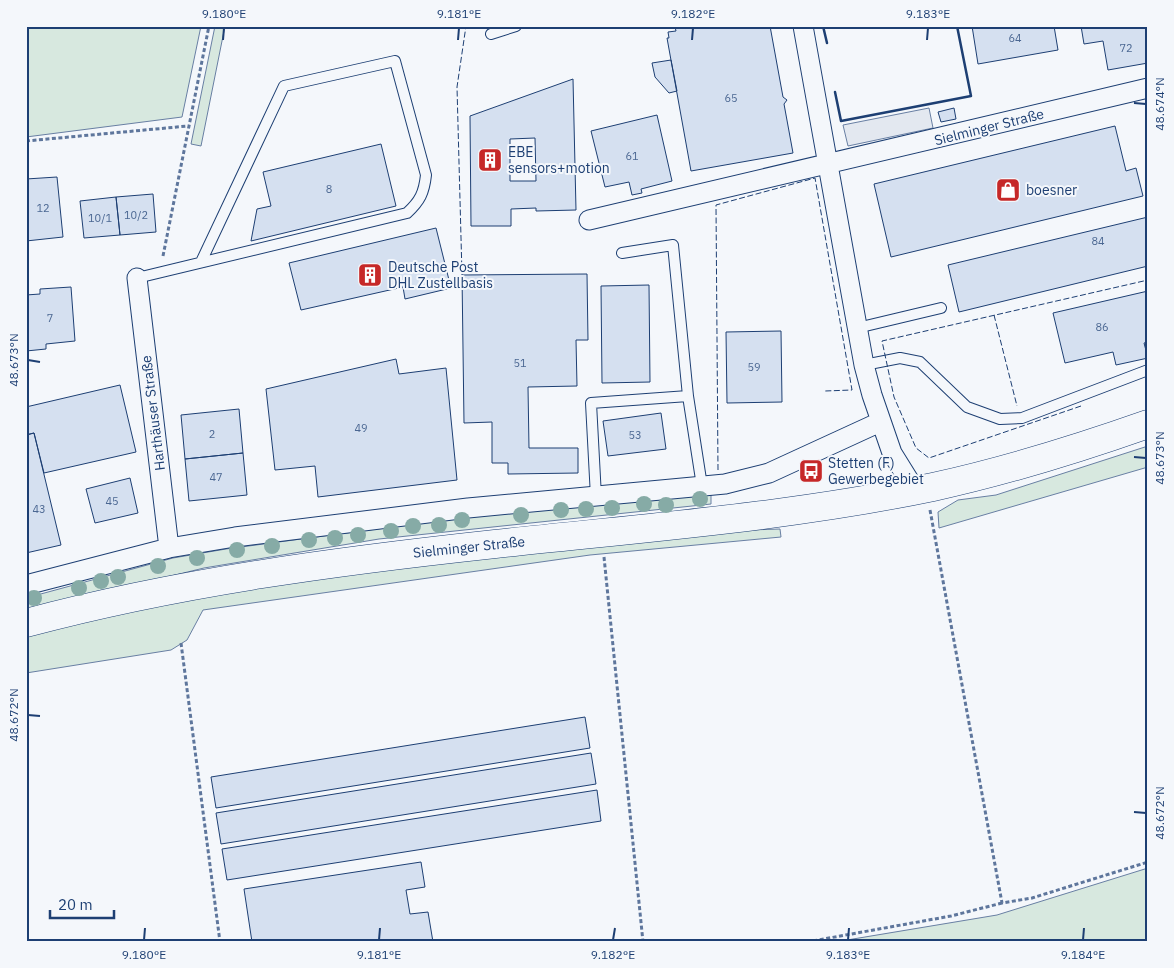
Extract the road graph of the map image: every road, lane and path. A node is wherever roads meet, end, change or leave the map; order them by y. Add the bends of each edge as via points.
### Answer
1 (209, 26) edge
2 (516, 26) edge
3 (803, 26) edge
4 (491, 34) dead end
5 (1148, 88) edge
6 (188, 126) junction
7 (26, 141) edge
8 (829, 163) junction
9 (588, 220) dead end
10 (622, 253) dead end
11 (201, 262) junction
12 (137, 278) junction
13 (941, 308) dead end
14 (857, 328) junction
15 (864, 365) junction
16 (1148, 370) edge
17 (688, 396) junction
18 (880, 422) junction
19 (1148, 424) edge
20 (702, 486) junction
21 (915, 490) junction
22 (596, 497) junction
23 (601, 533) junction
24 (169, 548) junction
25 (26, 585) edge
26 (26, 623) edge
27 (181, 643) dead end
28 (1148, 862) edge
29 (1002, 904) junction
30 (220, 942) edge
31 (643, 942) edge
32 (807, 942) edge

1 - 6 path
2 - 4 lane
3 - 8 street
5 - 8 street, Sielminger Straße
6 - 7 path
6 - 12 path via 163,256 152,270
8 - 9 street, Sielminger Straße
8 - 14 street
10 - 17 lane via 673,245
11 - 11 lane via 407,213 418,204 424,192 426,175 396,61 284,86
11 - 12 lane
12 - 24 street, Harthäuser Straße
13 - 14 lane
14 - 15 street
15 - 16 lane via 900,358 920,362 967,407 1000,419 1022,418
15 - 18 street
17 - 20 lane
17 - 22 lane via 592,403
18 - 20 street via 769,473
18 - 21 street via 892,453
19 - 21 street, Sielminger Straße via 1033,462
20 - 22 street
21 - 23 street, Sielminger Straße via 804,509
21 - 29 path via 929,504
22 - 24 street via 322,525
23 - 26 street, Sielminger Straße via 414,552 222,580 163,590
23 - 31 path
24 - 25 street
27 - 30 path
28 - 29 path via 1032,898
29 - 32 path

